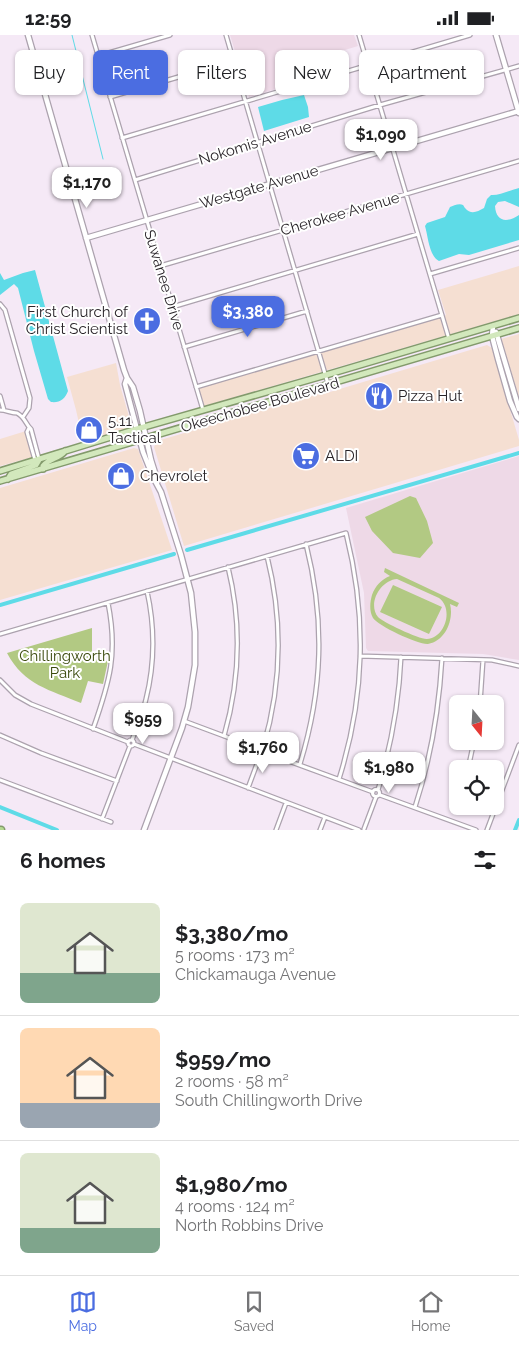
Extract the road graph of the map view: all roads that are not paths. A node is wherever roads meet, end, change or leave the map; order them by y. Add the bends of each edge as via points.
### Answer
1 (28, 35) edge
2 (92, 35) edge
3 (170, 35) edge
4 (226, 35) edge
5 (359, 35) edge
6 (470, 35) edge
7 (496, 35) edge
8 (96, 50) edge
9 (119, 50) edge
10 (230, 50) edge
11 (364, 50) edge
12 (419, 50) edge
13 (519, 65) edge
14 (359, 68) edge
15 (506, 69) junction
16 (178, 77) edge
17 (243, 95) edge
18 (377, 95) edge
19 (110, 97) joint
20 (245, 102) junction
21 (380, 105) junction
22 (519, 112) edge
23 (122, 138) junction
24 (257, 142) junction
25 (393, 148) junction
26 (519, 161) edge
27 (134, 180) junction
28 (270, 184) junction
29 (406, 194) junction
30 (147, 220) junction
31 (283, 230) junction
32 (418, 234) junction
33 (86, 238) junction
34 (519, 248) edge
35 (160, 266) junction
36 (295, 271) junction
37 (430, 274) junction
38 (0, 304) edge
39 (172, 307) junction
40 (307, 311) junction
41 (442, 315) junction
42 (519, 318) edge
43 (493, 326) junction
44 (519, 328) edge
45 (494, 335) junction
46 (449, 339) junction
47 (184, 347) junction
48 (319, 351) junction
49 (502, 374) junction
50 (326, 375) junction
51 (127, 378) junction
52 (511, 380) junction
53 (328, 385) junction
54 (196, 387) junction
55 (0, 396) edge
56 (518, 400) edge
57 (519, 409) edge
58 (2, 410) edge
59 (203, 410) junction
60 (22, 417) junction
61 (519, 419) edge
62 (144, 427) junction
63 (137, 429) junction
64 (146, 438) junction
65 (139, 440) junction
66 (65, 451) junction
67 (37, 460) junction
68 (43, 469) junction
69 (0, 471) edge
70 (8, 479) junction
71 (0, 481) edge
72 (157, 483) junction
73 (306, 544) junction
74 (267, 555) junction
75 (228, 567) junction
76 (187, 579) junction
77 (147, 591) junction
78 (108, 602) junction
79 (0, 634) edge
80 (360, 656) junction
81 (401, 657) junction
82 (442, 658) junction
83 (483, 659) junction
84 (519, 666) edge
85 (0, 681) edge
86 (481, 695) edge
87 (184, 721) junction
88 (93, 729) junction
89 (0, 735) edge
90 (224, 736) junction
91 (132, 744) junction
92 (519, 745) edge
93 (262, 750) junction
94 (170, 759) junction
95 (300, 764) junction
96 (339, 779) junction
97 (0, 780) edge
98 (117, 781) junction
99 (504, 784) edge
100 (248, 788) junction
101 (378, 794) junction
102 (286, 803) junction
103 (415, 807) junction
104 (493, 815) edge
105 (325, 817) junction
106 (102, 819) junction
107 (110, 822) dead end
108 (144, 830) edge
109 (276, 830) edge
110 (320, 830) edge
111 (362, 830) edge
112 (476, 830) edge
113 (487, 830) edge

1 - 33 street
2 - 8 street, Suwanee Drive
3 - 9 street
4 - 10 street
5 - 11 street
6 - 12 street
7 - 15 street
13 - 15 street, Nokomis Avenue
14 - 20 street
15 - 21 street, Nokomis Avenue
15 - 22 street
16 - 19 street
17 - 20 street
18 - 21 street
19 - 23 street, Suwanee Drive
20 - 23 street
20 - 24 street
21 - 24 street, Nokomis Avenue
21 - 25 street
22 - 25 street, Westgate Avenue
23 - 27 street, Suwanee Drive
24 - 27 street, Nokomis Avenue
24 - 28 street
25 - 28 street, Westgate Avenue
25 - 29 street
26 - 29 street, Cherokee Avenue
27 - 30 street, Suwanee Drive
28 - 30 street, Westgate Avenue
28 - 31 street
29 - 31 street, Cherokee Avenue
29 - 32 street
30 - 33 street, Westgate Avenue
30 - 35 street, Suwanee Drive
31 - 35 street, Cherokee Avenue
31 - 36 street
32 - 36 street
32 - 37 street
33 - 51 street
34 - 37 street
35 - 39 street, Suwanee Drive
36 - 39 street
36 - 40 street
37 - 41 street
38 - 60 street via 5,310 30,398 29,408
39 - 47 street, Suwanee Drive
40 - 47 street
40 - 48 street
41 - 46 street
41 - 48 street
42 - 43 main road, Okeechobee Boulevard
43 - 45 street
43 - 46 main road, Okeechobee Boulevard
44 - 45 main road, Okeechobee Boulevard
45 - 49 street
45 - 52 street
45 - 53 main road, Okeechobee Boulevard
46 - 50 main road, Okeechobee Boulevard
47 - 54 street, Suwanee Drive
48 - 50 street
48 - 54 street
49 - 52 street
49 - 61 street
50 - 53 street
50 - 59 main road, Okeechobee Boulevard
51 - 62 street via 133,387
51 - 63 street
52 - 56 street
53 - 64 main road, Okeechobee Boulevard
54 - 59 street, Suwanee Drive
55 - 58 street
56 - 57 street
58 - 60 street
59 - 62 main road, Okeechobee Boulevard
60 - 67 street via 31,429
62 - 63 main road, Okeechobee Boulevard
62 - 64 street
63 - 65 street
63 - 66 main road, Okeechobee Boulevard
64 - 65 main road, Okeechobee Boulevard
64 - 72 street
65 - 68 main road, Okeechobee Boulevard
65 - 72 street
66 - 67 main road, Okeechobee Boulevard
66 - 68 main road via 61,457 46,463
67 - 69 main road, Okeechobee Boulevard
67 - 70 main road via 36,465 11,474
68 - 70 main road, Okeechobee Boulevard
70 - 71 main road, Okeechobee Boulevard
72 - 76 street
73 - 74 street
73 - 80 street via 346,533 358,596
73 - 95 street via 317,596 320,648 314,713
74 - 75 street
74 - 93 street via 277,603 279,653 274,702
75 - 76 street
75 - 90 street via 236,605 238,648 235,691
76 - 77 street
76 - 87 street via 196,647 194,679
77 - 78 street
77 - 91 street via 153,662 146,701
78 - 79 street
78 - 88 street via 112,664
80 - 81 street
80 - 96 street via 353,726
81 - 82 street
81 - 101 street via 396,717
82 - 83 street
82 - 103 street via 434,732
83 - 84 street
83 - 86 street
85 - 88 street via 25,701
87 - 90 street
87 - 94 street
88 - 91 street via 130,740
89 - 98 street
90 - 93 street
91 - 94 street
91 - 98 street
92 - 99 street
93 - 95 street
93 - 100 street
94 - 100 street
94 - 108 street
95 - 96 street
96 - 101 street via 373,792 376,790
97 - 106 street
98 - 106 street
100 - 102 street
101 - 103 street
101 - 111 street
102 - 105 street
102 - 109 street
103 - 112 street
104 - 113 street
105 - 110 street
105 - 111 street
106 - 107 street

